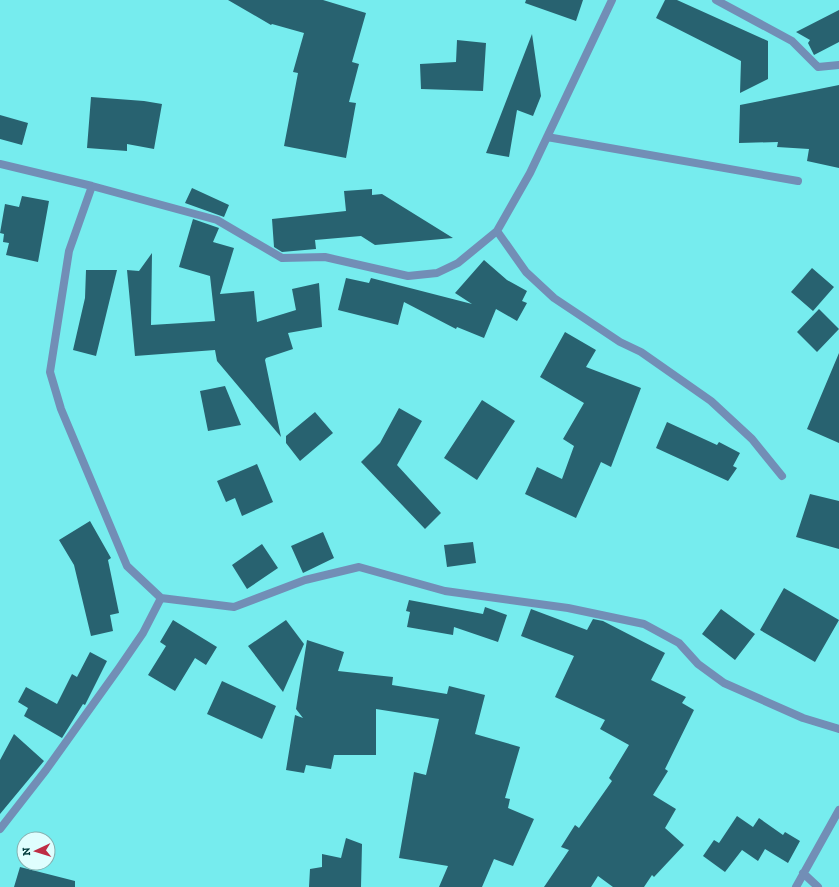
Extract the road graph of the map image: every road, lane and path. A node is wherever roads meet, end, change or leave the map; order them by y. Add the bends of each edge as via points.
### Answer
1 (612, 0) edge
2 (716, 0) edge
3 (839, 65) edge
4 (547, 137) junction
5 (0, 164) edge
6 (798, 180) dead end
7 (92, 186) junction
8 (497, 231) junction
9 (782, 476) dead end
10 (161, 598) junction
11 (839, 729) edge
12 (839, 810) edge
13 (0, 829) edge
14 (803, 873) junction
15 (796, 887) edge
16 (818, 887) edge

1 - 4 street
2 - 3 street via 792,41 818,66
4 - 6 street
4 - 8 street
5 - 7 street
7 - 8 street via 217,220 282,258 324,257 408,276 437,273 458,263
7 - 10 street via 69,251 50,372 61,409 127,566
8 - 9 street via 526,272 554,298 620,342 641,352 711,402 752,439
10 - 11 street via 234,607 305,580 359,567 444,591 568,608 644,624 679,643 698,664 724,683 803,718
10 - 13 street via 143,633 123,662 46,770
12 - 14 street
14 - 15 street
14 - 16 street

